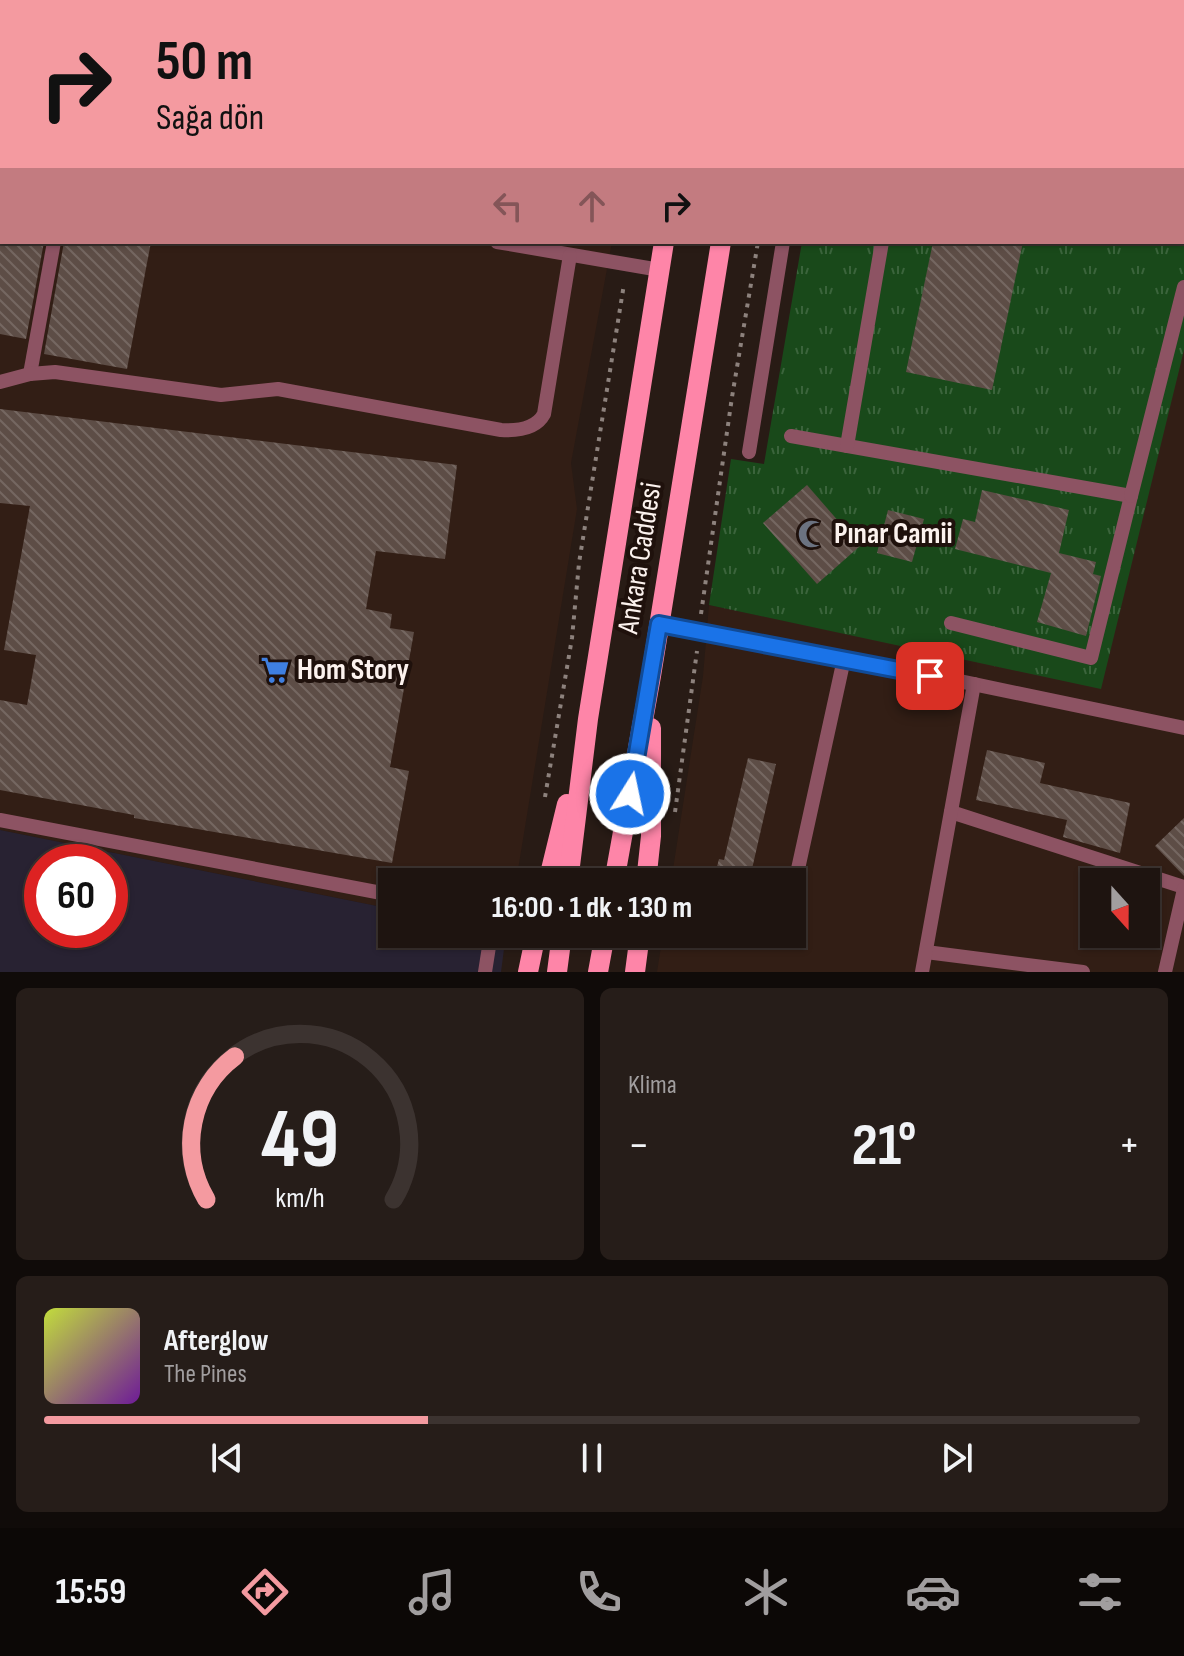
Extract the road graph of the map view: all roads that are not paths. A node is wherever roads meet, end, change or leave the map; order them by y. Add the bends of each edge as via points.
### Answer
1 (54, 244) edge
2 (508, 244) edge
3 (664, 244) edge
4 (721, 244) edge
5 (783, 244) edge
6 (882, 244) edge
7 (570, 255) junction
8 (660, 270) junction
9 (1184, 287) edge
10 (30, 374) junction
11 (0, 382) edge
12 (791, 436) dead end
13 (847, 446) junction
14 (749, 452) dead end
15 (1131, 496) junction
16 (951, 623) dead end
17 (659, 624) junction
18 (844, 659) junction
19 (651, 676) junction
20 (974, 684) junction
21 (588, 719) junction
22 (1184, 728) edge
23 (951, 812) junction
24 (0, 820) edge
25 (551, 868) edge
26 (570, 868) edge
27 (617, 868) edge
28 (648, 868) edge
29 (798, 868) edge
30 (1184, 888) edge
31 (378, 892) edge
32 (489, 948) edge
33 (533, 948) edge
34 (560, 948) edge
35 (602, 948) edge
36 (638, 948) edge
37 (926, 952) junction
38 (485, 972) edge
39 (528, 972) edge
40 (557, 972) edge
41 (598, 972) edge
42 (635, 972) edge
43 (922, 972) edge
44 (1083, 972) edge
45 (1165, 972) edge

1 - 10 lane
2 - 7 lane
3 - 8 main road, Ankara Caddesi
4 - 17 main road, Ankara Caddesi
5 - 14 lane
6 - 13 lane
7 - 8 lane
7 - 10 lane via 546,407 541,420 528,427 501,430 278,389 221,395 55,372
8 - 21 main road, Ankara Caddesi
9 - 15 lane
10 - 11 lane
12 - 13 lane
13 - 15 lane
15 - 16 lane via 1091,658
17 - 18 lane
17 - 19 main road, Ankara Caddesi
18 - 20 lane
18 - 29 lane
19 - 27 main road, Ankara Caddesi
19 - 28 main road
20 - 22 lane
20 - 23 lane
21 - 25 main road
21 - 26 main road, Ankara Caddesi
23 - 30 lane
23 - 37 lane
24 - 31 lane
30 - 45 lane
32 - 38 lane
33 - 39 main road
34 - 40 main road
35 - 41 main road
36 - 42 main road
37 - 43 lane
37 - 44 lane

